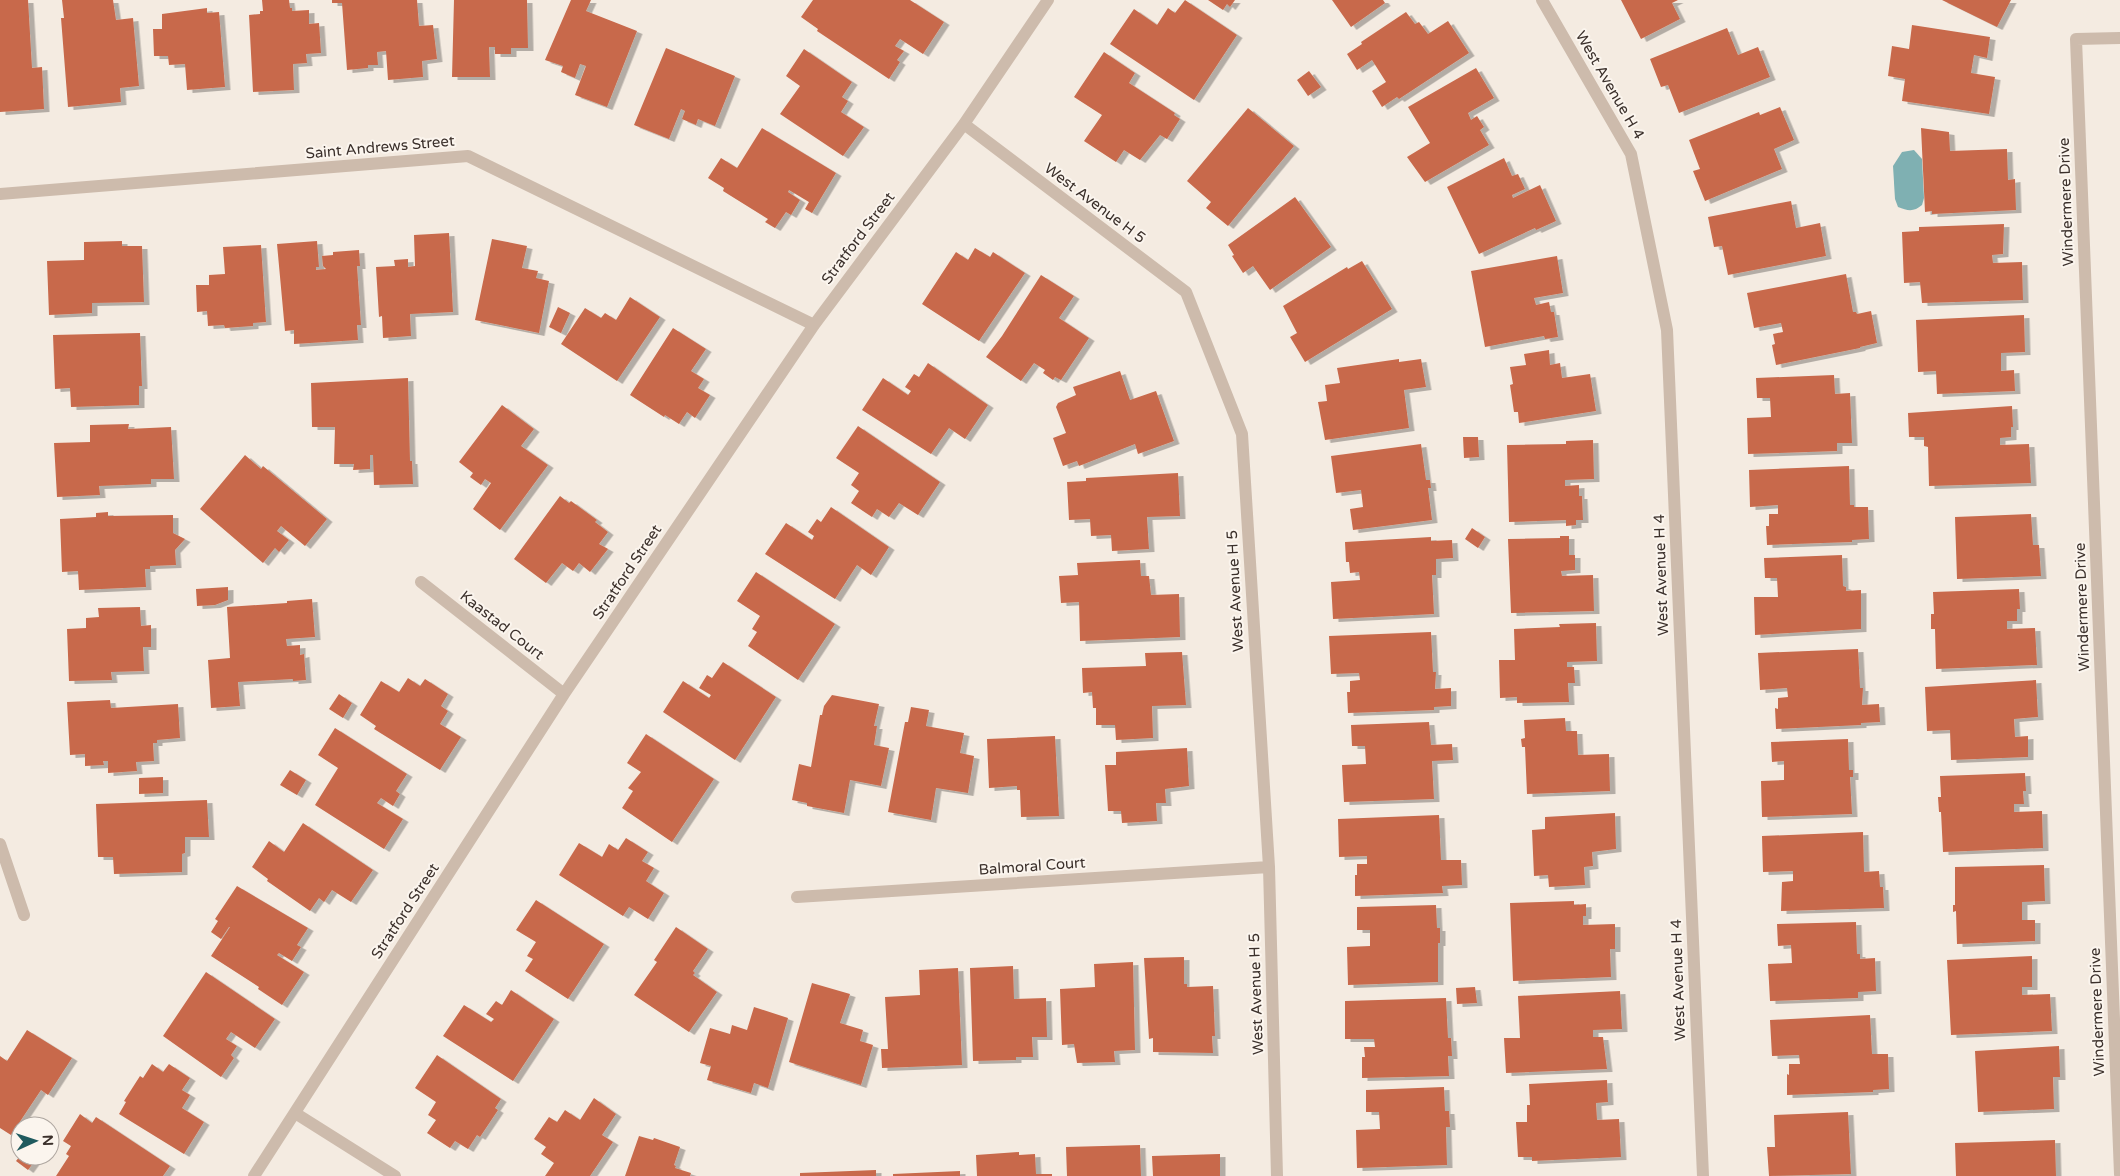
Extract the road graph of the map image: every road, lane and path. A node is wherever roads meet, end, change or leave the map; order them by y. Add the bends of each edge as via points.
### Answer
1 (1048, 0) edge
2 (1542, 0) edge
3 (2120, 38) edge
4 (964, 124) junction
5 (0, 194) edge
6 (814, 325) junction
7 (421, 582) dead end
8 (564, 694) junction
9 (0, 844) edge
10 (1268, 867) junction
11 (797, 897) dead end
12 (24, 915) dead end
13 (295, 1113) junction
14 (2120, 1174) edge
15 (254, 1176) edge
16 (395, 1176) edge
17 (1277, 1176) edge
18 (1703, 1176) edge

1 - 4 street, Stratford Street
2 - 18 street, West Avenue H 4 via 1631,154 1667,330
3 - 14 street, Windermere Drive via 2076,39
4 - 6 street, Stratford Street
4 - 10 street, West Avenue H 5 via 1186,292 1242,434
5 - 6 street, Saint Andrews Street via 468,156
6 - 8 street, Stratford Street
7 - 8 street, Kaastad Court
8 - 13 street, Stratford Street
9 - 12 street
10 - 11 street, Balmoral Court
10 - 17 street, West Avenue H 5
13 - 15 street, Stratford Street
13 - 16 street

